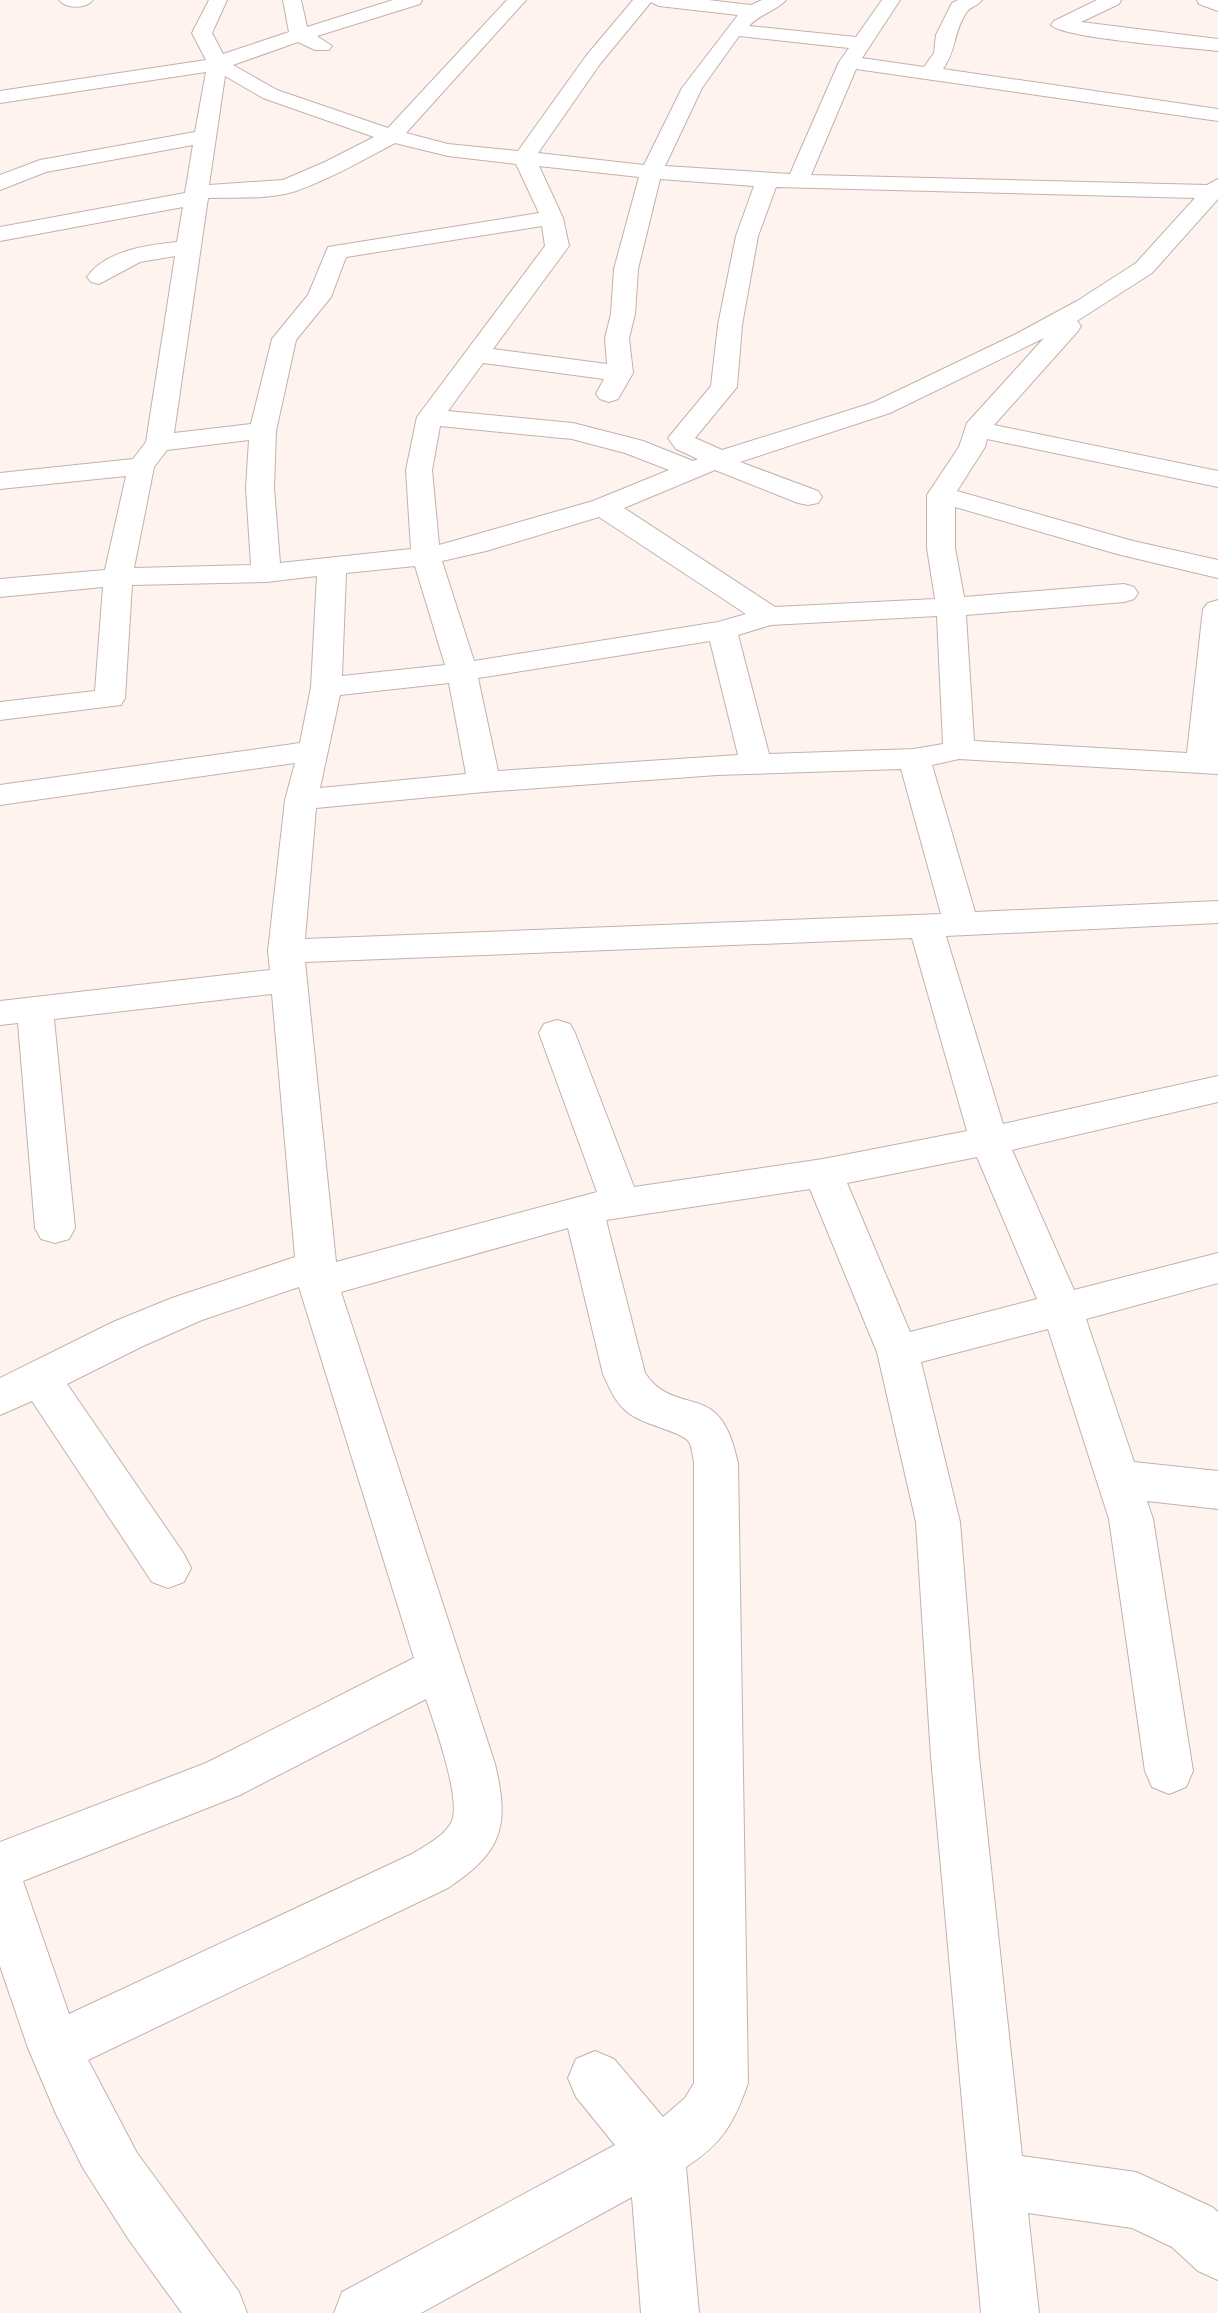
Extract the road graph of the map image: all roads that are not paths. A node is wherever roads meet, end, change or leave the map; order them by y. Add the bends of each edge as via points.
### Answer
1 (68, 0) edge
2 (83, 0) edge
3 (218, 0) edge
4 (292, 0) edge
5 (412, 0) edge
6 (517, 0) edge
7 (643, 0) edge
8 (659, 0) edge
9 (777, 0) edge
10 (891, 0) edge
11 (973, 0) edge
12 (1112, 0) edge
13 (1206, 0) edge
14 (1218, 5) edge
15 (753, 11) junction
16 (734, 30) junction
17 (299, 35) junction
18 (862, 43) junction
19 (1218, 45) edge
20 (332, 50) dead end
21 (849, 62) junction
22 (218, 64) junction
23 (930, 73) junction
24 (0, 97) edge
25 (1218, 115) edge
26 (205, 136) junction
27 (392, 136) junction
28 (524, 158) junction
29 (651, 172) junction
30 (767, 180) junction
31 (798, 180) junction
32 (0, 183) edge
33 (1215, 189) edge
34 (197, 195) junction
35 (552, 218) junction
36 (0, 234) edge
37 (189, 248) junction
38 (99, 277) dead end
39 (1086, 306) junction
40 (478, 355) junction
41 (430, 417) junction
42 (976, 429) junction
43 (263, 431) junction
44 (159, 443) junction
45 (141, 466) junction
46 (704, 466) junction
47 (1218, 479) edge
48 (0, 481) edge
49 (941, 495) junction
50 (808, 497) dead end
51 (603, 507) junction
52 (426, 556) junction
53 (332, 565) junction
54 (1218, 569) edge
55 (266, 573) junction
56 (118, 577) junction
57 (0, 588) edge
58 (1124, 593) dead end
59 (951, 607) junction
60 (1218, 609) edge
61 (769, 616) junction
62 (723, 630) junction
63 (462, 672) junction
64 (326, 687) junction
65 (0, 710) edge
66 (959, 750) junction
67 (314, 751) junction
68 (914, 759) junction
69 (756, 764) junction
70 (1210, 764) edge
71 (484, 782) junction
72 (0, 795) edge
73 (302, 800) junction
74 (1218, 912) edge
75 (943, 925) junction
76 (287, 965) junction
77 (18, 1011) edge
78 (556, 1033) dead end
79 (1218, 1089) edge
80 (989, 1142) junction
81 (823, 1173) junction
82 (602, 1206) junction
83 (55, 1228) dead end
84 (1218, 1268) edge
85 (317, 1275) junction
86 (1061, 1307) junction
87 (898, 1352) junction
88 (39, 1377) junction
89 (0, 1398) edge
90 (1118, 1479) junction
91 (1218, 1490) edge
92 (168, 1568) dead end
93 (440, 1668) junction
94 (1169, 1771) dead end
95 (0, 1867) edge
96 (0, 1888) edge
97 (55, 2048) junction
98 (596, 2078) dead end
99 (657, 2153) junction
100 (997, 2181) junction
101 (1218, 2251) edge
102 (218, 2313) edge
103 (363, 2313) edge
104 (670, 2313) edge
105 (1010, 2313) edge

1 - 2 main road
3 - 22 main road via 202,33
4 - 17 main road
5 - 17 main road
6 - 27 main road
7 - 28 main road via 593,60
8 - 15 main road
9 - 15 main road
10 - 18 main road
11 - 23 main road via 959,7 946,35 944,53
12 - 19 main road via 1061,24 1124,36
13 - 14 main road
15 - 16 main road
16 - 18 main road
16 - 29 main road via 692,88
17 - 20 main road
17 - 22 main road
18 - 21 main road
21 - 23 main road
21 - 31 main road
22 - 24 main road
22 - 26 main road
22 - 27 main road via 270,94
23 - 25 main road
26 - 32 main road via 40,167
26 - 34 main road
27 - 28 main road via 448,150
27 - 34 main road via 308,180 271,189
28 - 29 main road
28 - 35 main road
29 - 30 main road
29 - 40 main road via 626,268 615,384
30 - 31 main road
30 - 46 main road via 747,236 724,387 681,438 716,457
31 - 33 main road
33 - 39 main road via 1144,268
34 - 36 main road
34 - 37 main road
35 - 40 main road via 557,246
35 - 43 main road via 337,252 319,297 285,339
37 - 38 main road via 123,259
37 - 44 main road
39 - 42 main road
39 - 46 main road via 881,408
40 - 41 main road
41 - 46 main road via 573,431
41 - 52 main road via 419,471
42 - 47 main road
42 - 49 main road via 972,447
43 - 44 main road
43 - 55 main road via 260,488
44 - 45 main road
45 - 48 main road
45 - 56 main road
46 - 50 main road
46 - 51 main road
49 - 54 main road
49 - 59 main road via 941,548
51 - 52 main road
51 - 61 main road
52 - 53 main road
52 - 63 main road
53 - 55 main road
53 - 64 main road
55 - 56 main road
56 - 57 main road
56 - 65 main road via 110,698
58 - 59 main road
59 - 61 main road
59 - 66 main road
60 - 70 main road
61 - 62 main road
62 - 63 main road
62 - 69 main road
63 - 64 main road
63 - 71 main road
64 - 67 main road
66 - 68 main road
66 - 70 main road
67 - 72 main road
67 - 73 main road
68 - 69 main road
68 - 75 main road
69 - 71 main road
71 - 73 main road
73 - 76 main road
74 - 75 main road
75 - 76 main road
75 - 80 main road
76 - 77 main road
76 - 85 main road
77 - 83 main road
78 - 82 main road
79 - 80 main road
80 - 81 main road
80 - 86 main road
81 - 82 main road
81 - 87 main road
82 - 85 main road
82 - 99 main road via 624,1374 643,1402 705,1427 716,1463 721,2083 714,2106 699,2127
84 - 86 main road
85 - 88 main road via 187,1309
85 - 93 main road
86 - 87 main road
86 - 90 main road
87 - 100 main road via 938,1522 955,1757
88 - 89 main road
88 - 92 main road
90 - 91 main road
90 - 94 main road via 1131,1519
93 - 95 main road via 223,1779
93 - 97 main road via 479,1797 478,1825 461,1853
96 - 97 main road
97 - 102 main road via 88,2122 124,2185
98 - 99 main road
99 - 103 main road
99 - 104 main road
100 - 101 main road via 1136,2200 1192,2227
100 - 105 main road

